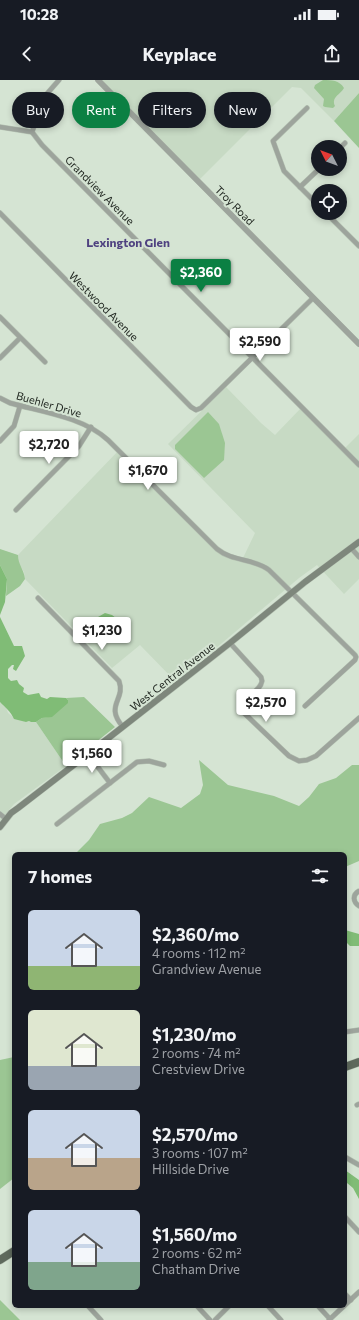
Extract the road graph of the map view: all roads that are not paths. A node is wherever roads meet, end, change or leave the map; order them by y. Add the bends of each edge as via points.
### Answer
1 (59, 80) edge
2 (98, 80) edge
3 (307, 108) dead end
4 (0, 127) edge
5 (32, 132) junction
6 (312, 176) edge
7 (300, 187) junction
8 (311, 198) edge
9 (0, 213) edge
10 (333, 220) edge
11 (359, 246) edge
12 (313, 298) junction
13 (0, 317) edge
14 (20, 338) junction
15 (359, 344) edge
16 (253, 357) junction
17 (0, 358) edge
18 (45, 362) dead end
19 (0, 398) edge
20 (20, 406) junction
21 (91, 427) junction
22 (0, 441) edge
23 (359, 465) edge
24 (16, 510) dead end
25 (359, 542) edge
26 (351, 548) junction
27 (359, 557) edge
28 (292, 592) junction
29 (38, 598) dead end
30 (230, 643) junction
31 (305, 706) dead end
32 (359, 718) edge
33 (123, 727) junction
34 (88, 754) junction
35 (164, 765) dead end
36 (110, 783) junction
37 (0, 814) edge
38 (6, 819) junction
39 (57, 824) dead end
40 (1, 825) edge
41 (359, 891) edge
42 (359, 906) edge
43 (359, 1030) edge
44 (347, 1032) edge
45 (359, 1062) edge
46 (347, 1066) edge
47 (347, 1159) edge
48 (359, 1165) edge
49 (347, 1219) edge
50 (359, 1232) edge
51 (12, 1252) edge
52 (0, 1260) edge
53 (359, 1292) edge
54 (347, 1296) edge
55 (350, 1300) junction
56 (347, 1304) edge
57 (90, 1308) edge
58 (199, 1308) edge
59 (228, 1308) edge
60 (270, 1308) edge
61 (320, 1308) edge
62 (343, 1308) edge
63 (102, 1320) edge
64 (210, 1320) edge
65 (215, 1320) edge
66 (281, 1320) edge
67 (330, 1320) edge

1 - 5 street via 45,96
2 - 12 street, Troy Road
3 - 7 street via 273,141 284,171
4 - 5 street
5 - 16 street, Grandview Avenue
6 - 7 street
7 - 8 street
9 - 16 street, Westwood Avenue via 196,410
10 - 11 street
12 - 15 street, Troy Road
12 - 16 street
13 - 14 street
14 - 17 street
14 - 18 street
16 - 23 street, Grandview Avenue
19 - 20 street, Buehler Drive
20 - 21 street, Buehler Drive
20 - 22 street via 14,426
21 - 24 street via 79,446
21 - 28 street, Buehler Drive via 108,440 217,549 232,558 265,567
25 - 26 main road, West Central Avenue
26 - 27 street
26 - 28 main road, West Central Avenue
28 - 30 main road, West Central Avenue
28 - 31 street, Buehler Drive via 356,657
29 - 33 street via 119,681 115,713
30 - 32 street via 261,676 262,681 259,688 243,702 243,712 289,756 299,761 316,756
30 - 33 main road, West Central Avenue
33 - 34 main road, West Central Avenue
34 - 36 street
34 - 38 main road, West Central Avenue
35 - 36 street via 141,761
36 - 39 street
37 - 38 street
38 - 40 main road, West Central Avenue
41 - 42 street via 354,898
43 - 44 street
45 - 46 highway
47 - 48 street
49 - 50 street
51 - 52 highway
53 - 55 street
54 - 55 street
55 - 56 street
57 - 63 street
58 - 64 street
59 - 65 street
60 - 66 street
61 - 67 street
62 - 67 street

